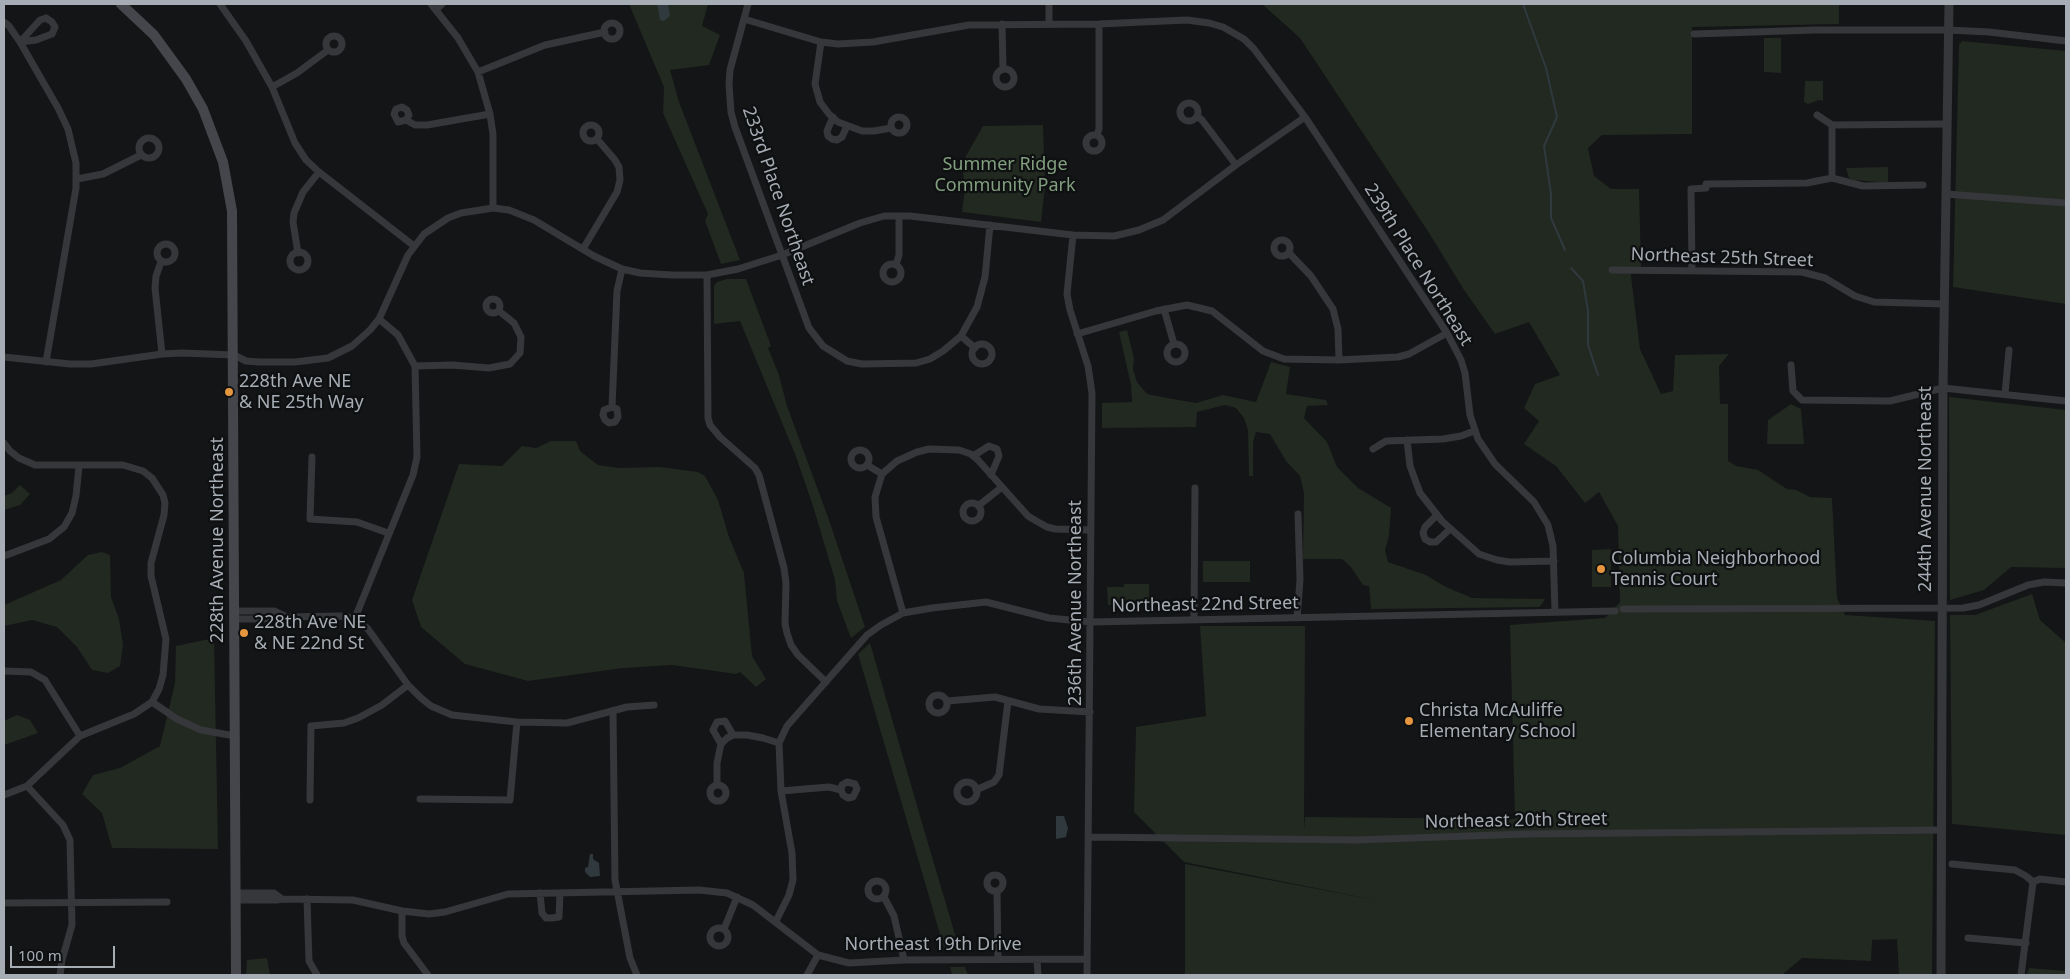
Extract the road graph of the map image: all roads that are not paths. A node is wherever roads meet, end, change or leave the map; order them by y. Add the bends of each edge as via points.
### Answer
1 (121, 4) edge
2 (220, 4) edge
3 (748, 4) edge
4 (1050, 4) edge
5 (1949, 4) edge
6 (437, 6) edge
7 (744, 18) junction
8 (4, 22) edge
9 (1050, 23) junction
10 (1002, 24) junction
11 (1099, 24) junction
12 (1948, 30) junction
13 (605, 32) dead end
14 (1694, 34) dead end
15 (2066, 41) edge
16 (20, 42) junction
17 (820, 42) junction
18 (328, 50) dead end
19 (1003, 69) dead end
20 (478, 72) junction
21 (272, 87) junction
22 (490, 114) junction
23 (1817, 115) dead end
24 (1197, 116) dead end
25 (833, 117) junction
26 (1305, 118) junction
27 (406, 120) dead end
28 (1946, 124) junction
29 (1832, 125) junction
30 (847, 126) junction
31 (891, 128) dead end
32 (1097, 135) dead end
33 (597, 139) dead end
34 (141, 155) dead end
35 (1236, 165) junction
36 (319, 172) junction
37 (77, 178) junction
38 (1832, 178) junction
39 (1924, 185) dead end
40 (1946, 194) junction
41 (2066, 203) edge
42 (493, 208) junction
43 (899, 216) junction
44 (990, 225) junction
45 (1073, 234) junction
46 (414, 246) junction
47 (583, 249) junction
48 (298, 253) dead end
49 (1288, 253) dead end
50 (782, 255) junction
51 (161, 262) dead end
52 (896, 265) dead end
53 (622, 269) junction
54 (1612, 270) dead end
55 (1692, 270) junction
56 (707, 275) junction
57 (1944, 304) junction
58 (1164, 309) junction
59 (499, 311) dead end
60 (379, 319) junction
61 (1447, 333) junction
62 (1077, 334) junction
63 (961, 336) junction
64 (1174, 344) dead end
65 (975, 348) dead end
66 (2009, 350) dead end
67 (162, 354) junction
68 (234, 355) junction
69 (4, 357) edge
70 (1339, 360) junction
71 (46, 362) junction
72 (1792, 365) dead end
73 (415, 366) junction
74 (1943, 388) junction
75 (2005, 394) junction
76 (2066, 401) edge
77 (612, 407) dead end
78 (1474, 431) junction
79 (1407, 440) junction
80 (4, 445) edge
81 (1373, 449) dead end
82 (972, 455) junction
83 (312, 457) dead end
84 (867, 465) dead end
85 (79, 466) junction
86 (882, 474) junction
87 (991, 475) junction
88 (1002, 487) junction
89 (1195, 488) dead end
90 (978, 506) dead end
91 (1298, 514) dead end
92 (1437, 516) junction
93 (1450, 529) junction
94 (1091, 530) junction
95 (388, 533) junction
96 (4, 556) edge
97 (1554, 561) junction
98 (2066, 583) edge
99 (1941, 608) junction
100 (1623, 609) dead end
101 (1615, 610) dead end
102 (1556, 612) junction
103 (903, 613) junction
104 (234, 615) junction
105 (355, 618) junction
106 (1297, 618) junction
107 (1194, 620) junction
108 (1091, 622) junction
109 (4, 671) edge
110 (826, 682) junction
111 (408, 685) junction
112 (1008, 700) junction
113 (947, 701) dead end
114 (152, 702) junction
115 (654, 704) dead end
116 (613, 711) junction
117 (1090, 712) junction
118 (517, 722) junction
119 (733, 735) junction
120 (80, 736) junction
121 (235, 736) junction
122 (779, 743) junction
123 (721, 744) junction
124 (717, 785) dead end
125 (27, 786) junction
126 (841, 790) dead end
127 (976, 790) dead end
128 (781, 791) junction
129 (4, 795) edge
130 (420, 799) dead end
131 (310, 800) dead end
132 (1942, 830) junction
133 (1089, 838) junction
134 (1952, 864) dead end
135 (2033, 882) junction
136 (2066, 882) edge
137 (996, 891) dead end
138 (617, 892) junction
139 (540, 893) junction
140 (560, 893) junction
141 (236, 897) junction
142 (737, 897) junction
143 (884, 897) dead end
144 (308, 899) junction
145 (167, 902) dead end
146 (4, 903) edge
147 (71, 903) junction
148 (402, 911) junction
149 (776, 921) junction
150 (724, 929) dead end
151 (1968, 938) dead end
152 (2026, 943) junction
153 (818, 955) junction
154 (998, 959) junction
155 (1087, 959) junction
156 (904, 960) junction
157 (1038, 960) junction
158 (60, 975) edge
159 (236, 975) edge
160 (317, 975) edge
161 (428, 975) edge
162 (637, 975) edge
163 (807, 975) edge
164 (1038, 975) edge
165 (1087, 975) edge
166 (1941, 975) edge
167 (2021, 975) edge

1 - 68 main road, 228th Avenue Northeast via 154,35 186,79 203,109 223,162 233,243
2 - 21 street
3 - 7 street, 233rd Place Northeast
4 - 9 street
5 - 12 street, 244th Avenue Northeast
6 - 20 street
7 - 17 street, 239th Place Northeast
7 - 50 street, 233rd Place Northeast via 731,64 729,102 735,127
8 - 16 street
9 - 10 street, 239th Place Northeast
9 - 11 street, 239th Place Northeast
10 - 17 street, 239th Place Northeast via 969,24 856,44
10 - 19 street
11 - 26 street, 239th Place Northeast via 1187,20 1209,22 1234,32 1254,49
11 - 32 street
12 - 14 street
12 - 15 street
12 - 28 street, 244th Avenue Northeast
13 - 20 street via 545,45
16 - 16 street via 52,34 55,27 46,18 40,20
16 - 37 street via 68,129
17 - 25 street via 815,84 820,102
18 - 21 street
20 - 22 street
21 - 36 street via 295,143
22 - 27 street via 427,125 415,125
22 - 42 street via 494,143
23 - 29 street
24 - 35 street
25 - 30 street
25 - 30 street via 827,131 832,139 842,137
26 - 35 street
26 - 61 street, 239th Place Northeast
28 - 29 street
28 - 40 street, 244th Avenue Northeast
29 - 38 street
30 - 31 street via 862,131
33 - 47 street via 619,167 620,180 617,192
34 - 37 street via 103,174
35 - 45 street via 1163,220 1140,230 1114,236
36 - 46 street
36 - 48 street via 303,192 294,213
37 - 71 street
38 - 39 street via 1863,186
38 - 55 street via 1807,183 1706,184 1706,188 1691,189
40 - 41 street
40 - 57 street, 244th Avenue Northeast
42 - 46 street via 448,218 424,234
42 - 47 street via 509,210 534,220
43 - 44 street
43 - 50 street via 874,218
43 - 52 street
44 - 45 street
44 - 63 street via 982,295
45 - 62 street, 236th Avenue Northeast via 1067,294
46 - 60 street
47 - 53 street
49 - 70 street via 1311,276 1333,310 1338,329
50 - 56 street
50 - 63 street, 233rd Place Northeast via 815,338 847,361 862,364 916,363 930,359
51 - 67 street via 154,288
53 - 56 street via 640,273
53 - 77 street via 617,291
54 - 55 street, Northeast 25th Street
55 - 57 street, Northeast 25th Street via 1802,272 1825,278 1855,296 1874,302
56 - 110 street via 710,425 759,475 784,568 785,624 790,645
57 - 74 street, 244th Avenue Northeast
58 - 62 street
58 - 64 street
58 - 70 street via 1187,305 1212,311 1272,355 1297,360
59 - 73 street via 514,323 521,337 520,353 510,364 489,368
60 - 68 street via 357,342 328,358 259,362 246,361
60 - 73 street via 398,335
61 - 70 street via 1398,357
61 - 78 street, 239th Place Northeast via 1465,373
62 - 94 street, 236th Avenue Northeast via 1088,366 1092,393
63 - 65 street
66 - 75 street
67 - 68 street
67 - 71 street via 91,364
68 - 104 main road, 228th Avenue Northeast
69 - 71 street
72 - 74 street via 1793,391 1802,400 1890,401
73 - 95 street via 416,465
74 - 75 street
74 - 99 street, 244th Avenue Northeast
75 - 76 street
78 - 79 street via 1453,438
78 - 97 street, 239th Place Northeast via 1489,457 1526,493 1542,514 1551,536
79 - 81 street via 1380,442
79 - 92 street via 1413,479
80 - 85 street via 19,458 35,465
82 - 86 street via 959,450 917,452
82 - 87 street
82 - 87 street via 989,446 997,449 999,456
83 - 95 street via 310,519 357,522
84 - 86 street
85 - 96 street via 76,496 64,527 49,539
85 - 114 street via 123,465 143,471 158,486 165,503 151,576 163,623 166,657 159,690
86 - 103 street via 875,497 876,516
87 - 88 street
88 - 90 street
88 - 94 street via 1028,516 1046,527
89 - 107 street
91 - 106 street via 1300,580
92 - 93 street
92 - 93 street via 1425,527 1425,538 1436,542
93 - 97 street via 1487,558 1510,562
94 - 108 street, 236th Avenue Northeast
95 - 105 street
97 - 102 street, 239th Place Northeast
98 - 99 street via 2028,585 1979,605
99 - 100 street
99 - 132 street, 244th Avenue Northeast
101 - 102 street, Northeast 22nd Street
102 - 106 street, Northeast 22nd Street
103 - 108 street, Northeast 22nd Street via 986,602 1061,621
103 - 110 street, Northeast 22nd Street via 867,635
104 - 105 street via 278,619
104 - 121 main road, 228th Avenue Northeast
105 - 111 street via 368,628
106 - 107 street, Northeast 22nd Street
107 - 108 street, Northeast 22nd Street
108 - 117 street, 236th Avenue Northeast
109 - 120 street via 31,672 45,680
110 - 122 street, Northeast 22nd Street via 787,726
111 - 118 street via 441,712
111 - 131 street via 382,706 358,718 311,726
112 - 113 street via 985,696
112 - 117 street via 1039,709
112 - 127 street via 999,775 994,782
114 - 120 street via 113,724
114 - 121 street via 200,730
115 - 116 street
116 - 118 street via 567,723
116 - 138 street
117 - 133 street, 236th Avenue Northeast
118 - 130 street via 510,800
119 - 122 street
119 - 123 street
119 - 123 street via 725,722 717,722 713,730
120 - 125 street
121 - 141 main road, 228th Avenue Northeast
122 - 128 street
123 - 124 street
125 - 129 street
125 - 147 street via 67,832 71,849
126 - 128 street via 820,786
128 - 149 street via 792,852 793,880 790,895
132 - 133 street, Northeast 20th Street via 1526,834 1356,840
132 - 166 street, 244th Avenue Northeast
133 - 155 street, 236th Avenue Northeast
134 - 135 street via 2015,870
135 - 136 street via 2040,878
135 - 152 street
137 - 154 street
138 - 140 street, Northeast 19th Drive
138 - 142 street, Northeast 19th Drive via 699,890
138 - 162 street via 630,958
139 - 140 street, Northeast 19th Drive
139 - 140 street via 542,913 546,918 552,918 559,916
139 - 148 street, Northeast 19th Drive via 508,894 436,914
141 - 144 street, Northeast 19th Drive via 274,894 282,899
141 - 159 main road, 228th Avenue Northeast
142 - 149 street, Northeast 19th Drive
142 - 150 street
143 - 156 street via 894,916
144 - 148 street, Northeast 19th Drive via 353,900
144 - 160 street via 309,961
145 - 147 street
146 - 147 street
147 - 158 street via 71,932
148 - 161 street via 404,943
149 - 153 street, Northeast 19th Drive
151 - 152 street
152 - 167 street
153 - 156 street, Northeast 19th Drive via 849,963
153 - 163 street
154 - 156 street, Northeast 19th Drive
154 - 157 street, Northeast 19th Drive
155 - 157 street, Northeast 19th Drive
155 - 165 street, 236th Avenue Northeast
157 - 164 street

